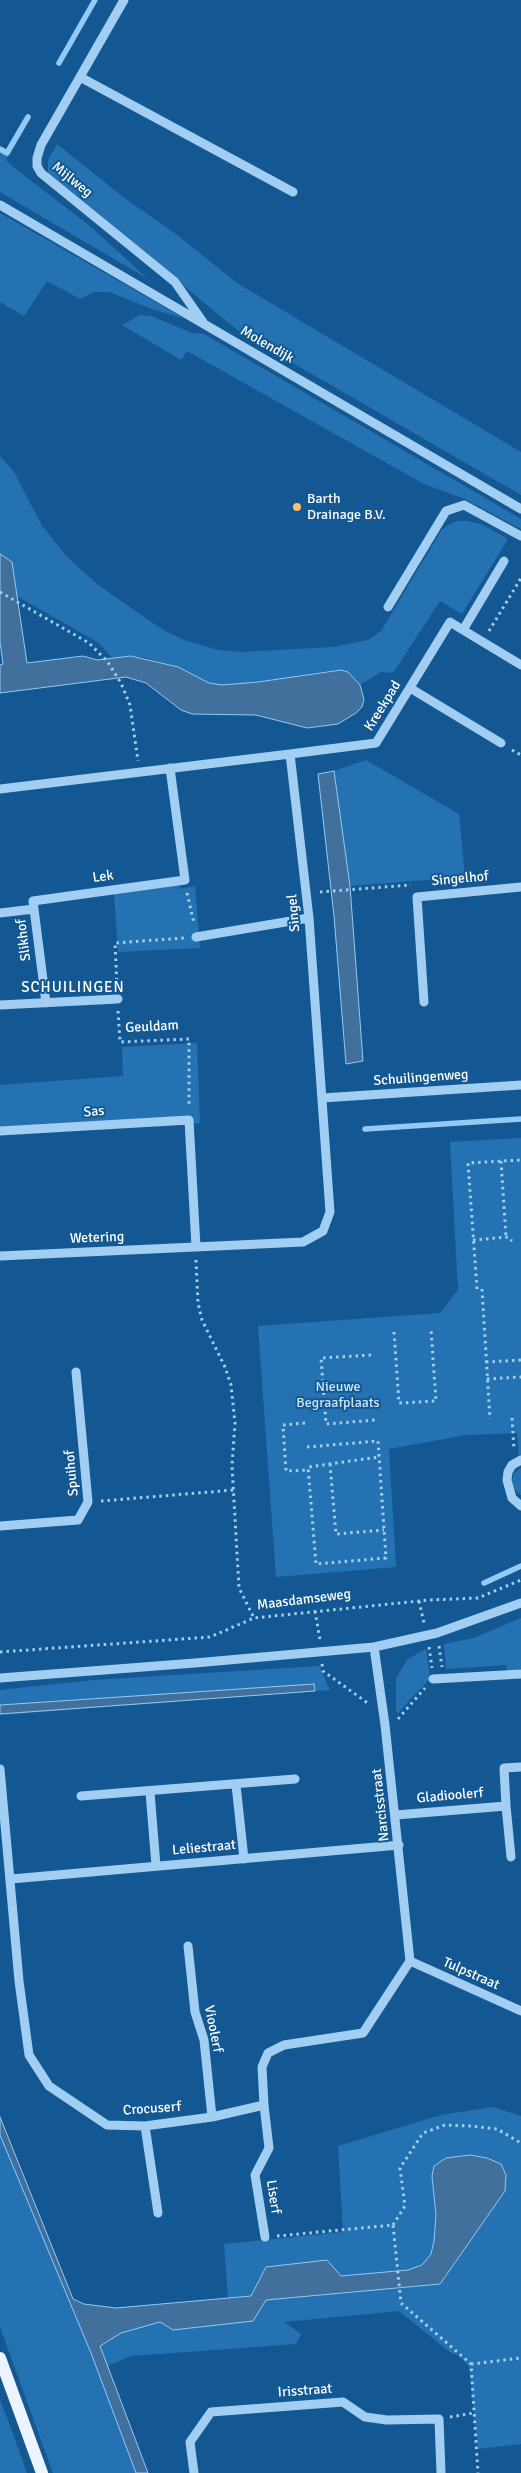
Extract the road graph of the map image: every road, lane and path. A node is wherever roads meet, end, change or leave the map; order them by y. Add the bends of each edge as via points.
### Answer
1 (124, 0) edge
2 (80, 76) junction
3 (292, 192) dead end
4 (0, 205) edge
5 (204, 324) junction
6 (521, 509) edge
7 (521, 536) edge
8 (504, 561) dead end
9 (521, 578) edge
10 (0, 592) edge
11 (388, 607) dead end
12 (463, 630) junction
13 (483, 642) junction
14 (521, 665) edge
15 (410, 688) junction
16 (501, 743) dead end
17 (290, 754) junction
18 (170, 768) junction
19 (140, 772) junction
20 (0, 789) edge
21 (185, 880) junction
22 (521, 887) edge
23 (325, 891) dead end
24 (417, 897) junction
25 (34, 909) junction
26 (0, 913) edge
27 (309, 918) junction
28 (196, 937) junction
29 (118, 999) junction
30 (424, 1002) dead end
31 (46, 1003) junction
32 (0, 1005) edge
33 (521, 1085) edge
34 (322, 1098) junction
35 (189, 1120) junction
36 (0, 1131) edge
37 (521, 1160) edge
38 (501, 1161) junction
39 (506, 1238) junction
40 (473, 1240) junction
41 (512, 1241) dead end
42 (196, 1247) junction
43 (0, 1256) edge
44 (476, 1289) dead end
45 (482, 1289) dead end
46 (431, 1329) dead end
47 (394, 1332) dead end
48 (371, 1355) dead end
49 (521, 1360) edge
50 (486, 1362) junction
51 (76, 1372) dead end
52 (521, 1377) edge
53 (487, 1379) junction
54 (512, 1418) dead end
55 (490, 1419) dead end
56 (376, 1420) dead end
57 (305, 1424) dead end
58 (307, 1447) dead end
59 (379, 1457) junction
60 (518, 1461) edge
61 (330, 1464) junction
62 (309, 1470) junction
63 (234, 1490) junction
64 (88, 1502) junction
65 (521, 1506) edge
66 (0, 1526) edge
67 (384, 1530) junction
68 (521, 1580) edge
69 (521, 1603) edge
70 (315, 1611) junction
71 (254, 1618) junction
72 (437, 1633) junction
73 (374, 1647) junction
74 (0, 1652) edge
75 (321, 1652) junction
76 (521, 1674) edge
77 (0, 1678) edge
78 (437, 1680) junction
79 (386, 1725) junction
80 (521, 1766) edge
81 (0, 1769) edge
82 (295, 1779) dead end
83 (236, 1784) junction
84 (150, 1792) junction
85 (81, 1796) dead end
86 (506, 1806) junction
87 (396, 1815) junction
88 (399, 1845) junction
89 (511, 1857) dead end
90 (244, 1859) junction
91 (156, 1866) junction
92 (11, 1879) junction
93 (188, 1946) dead end
94 (410, 1961) junction
95 (521, 2011) edge
96 (264, 2105) junction
97 (212, 2117) junction
98 (145, 2126) junction
99 (521, 2144) edge
100 (158, 2213) dead end
101 (393, 2225) junction
102 (265, 2237) joint
103 (0, 2358) edge
104 (521, 2358) edge
105 (471, 2364) junction
106 (474, 2413) junction
107 (439, 2419) junction
108 (42, 2473) edge
109 (194, 2473) edge
110 (441, 2473) edge
111 (478, 2473) edge

1 - 2 street, Mijlweg
2 - 3 street
2 - 5 street, Mijlweg via 39,150 39,170 175,282
4 - 5 street, Molendijk
5 - 6 street, Molendijk
7 - 11 street via 464,505 446,510
8 - 12 street
9 - 13 path
10 - 19 path via 89,643 102,655 123,688 131,709
12 - 13 street
12 - 15 street, Kreekpad via 450,622
13 - 14 street
15 - 16 street
15 - 17 street, Kreekpad via 376,743
17 - 18 street
17 - 27 street, Singel
18 - 19 street
18 - 21 street
19 - 20 street
21 - 25 street, Lek via 33,900
21 - 28 path
22 - 24 street, Singelhof
23 - 24 path via 412,885
24 - 30 street, Singelhof
25 - 26 street, Slikhof
25 - 31 street, Slikhof
27 - 28 street
27 - 34 street, Singel
28 - 29 path, Geuldam via 115,943
29 - 31 street
29 - 35 path, Geuldam via 120,1042 189,1038
31 - 32 street
33 - 34 street, Schuilingenweg
34 - 42 street, Singel via 330,1212 322,1231 302,1242
35 - 36 street, Sas
35 - 42 street
37 - 38 path
38 - 39 path
38 - 40 path via 468,1163
39 - 40 path
39 - 41 path
40 - 44 path
42 - 43 street, Wetering
42 - 63 path via 199,1312 231,1386
45 - 50 path
46 - 47 path via 436,1400 427,1401 399,1403
48 - 56 path via 321,1358 325,1414 326,1424
49 - 50 path
50 - 53 path
51 - 64 street, Spuihof
52 - 53 path
53 - 55 path
54 - 60 path
57 - 62 path via 283,1425 286,1471
58 - 59 path via 378,1441
59 - 61 path
59 - 67 path
60 - 65 street via 508,1472 507,1484 512,1498
61 - 62 path via 308,1467
61 - 67 path via 336,1534
62 - 67 path via 316,1564 386,1558
63 - 64 path
63 - 71 path via 240,1588
64 - 66 street, Spuihof via 78,1520
68 - 70 path, Maasdamseweg via 478,1598
69 - 72 street
70 - 71 path, Maasdamseweg
70 - 75 path
71 - 74 path, Maasdamseweg via 210,1637
72 - 73 street
72 - 78 path via 442,1668
73 - 75 street
73 - 79 street, Narcisstraat
75 - 77 street
75 - 79 path via 323,1671 374,1707
76 - 78 street
78 - 79 path via 395,1722
79 - 87 street, Narcisstraat
80 - 86 street via 504,1768
81 - 92 street, Crocuserf
82 - 83 street
83 - 84 street
83 - 90 street
84 - 85 street
84 - 91 street
86 - 87 street, Gladioolerf
86 - 89 street
87 - 88 street, Narcisstraat
88 - 90 street, Leliestraat
88 - 94 street, Narcisstraat
90 - 91 street, Leliestraat
91 - 92 street, Leliestraat
92 - 98 street, Crocuserf via 29,2055 48,2086 107,2125
93 - 97 street, Vioolerf via 195,2012 204,2040
94 - 95 street, Tulpstraat
94 - 96 street via 363,2033 284,2045 268,2053 262,2067
96 - 97 street, Crocuserf
96 - 102 street, Liserf via 269,2148 255,2175
97 - 98 street, Crocuserf
98 - 100 street
99 - 101 path via 496,2129 470,2126 445,2125 423,2133 400,2168 405,2206
101 - 102 path
101 - 105 path via 401,2303
103 - 108 main road
104 - 105 path
105 - 106 path
106 - 107 path
106 - 111 path
107 - 109 street, Irisstraat via 365,2417 342,2402 211,2412 190,2442
107 - 110 street

